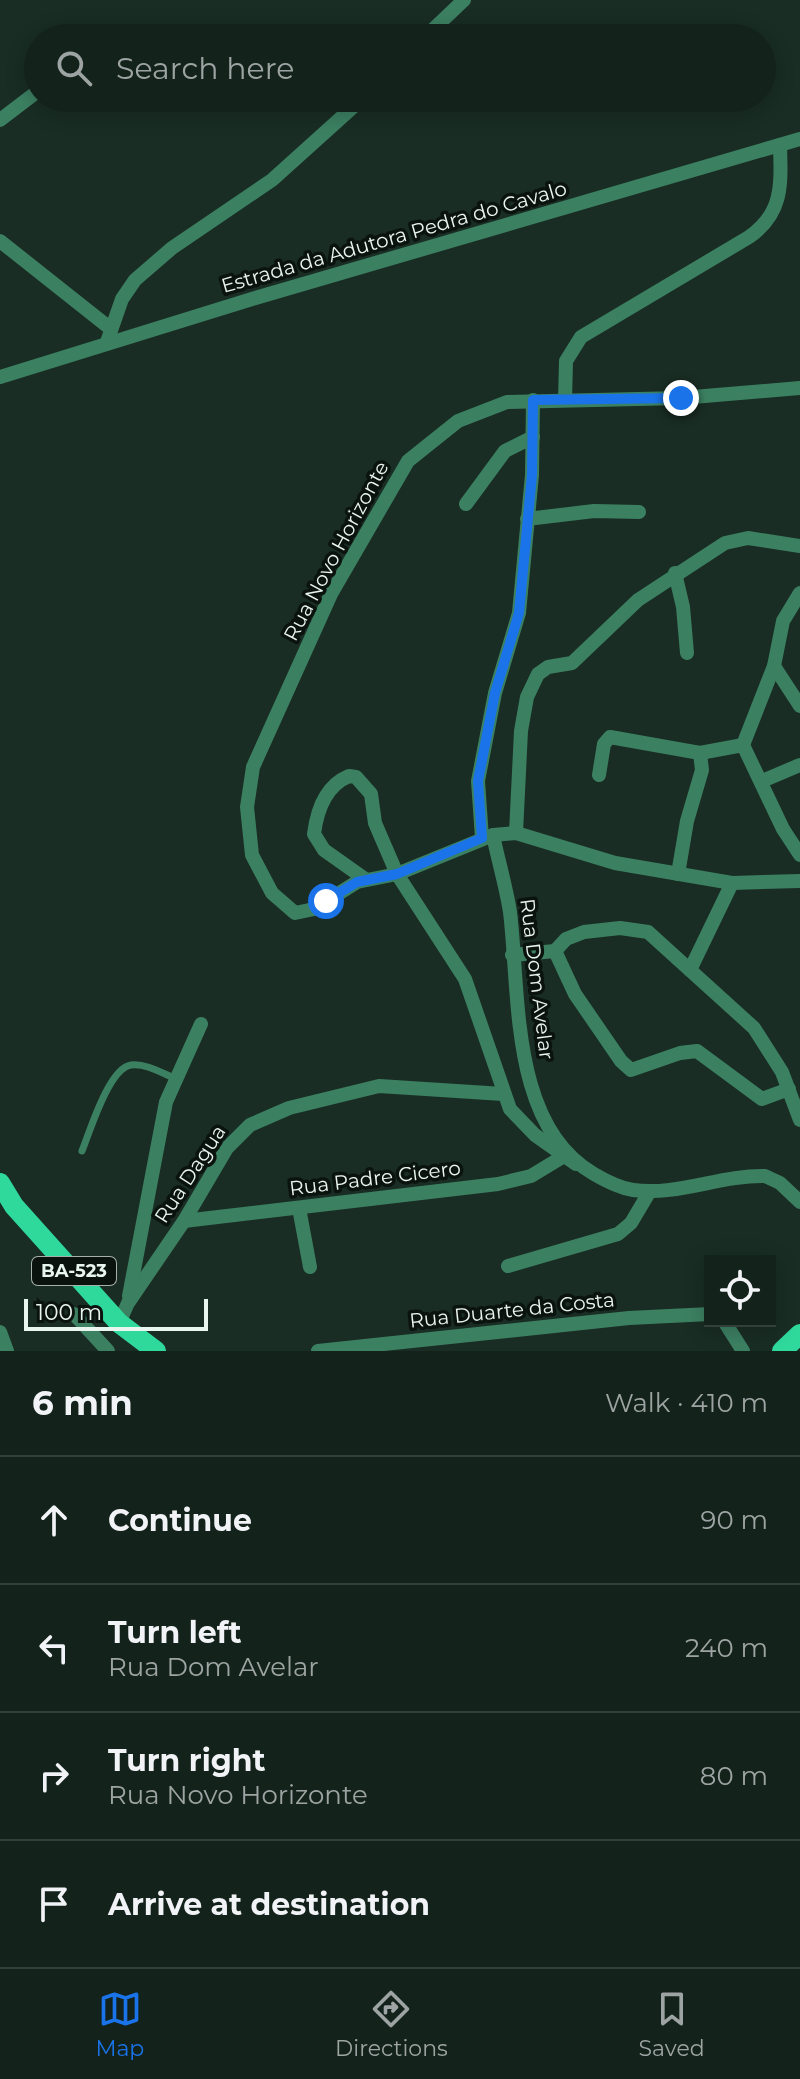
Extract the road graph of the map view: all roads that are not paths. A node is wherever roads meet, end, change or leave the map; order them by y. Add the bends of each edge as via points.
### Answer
1 (464, 0) edge
2 (439, 24) edge
3 (24, 102) edge
4 (347, 112) edge
5 (0, 120) edge
6 (800, 139) edge
7 (780, 145) junction
8 (0, 241) edge
9 (109, 335) junction
10 (0, 377) edge
11 (800, 388) edge
12 (533, 400) junction
13 (565, 400) junction
14 (533, 437) junction
15 (466, 504) dead end
16 (639, 512) dead end
17 (527, 519) junction
18 (800, 546) edge
19 (675, 573) junction
20 (800, 593) edge
21 (687, 653) dead end
22 (774, 666) junction
23 (800, 706) edge
24 (743, 745) junction
25 (700, 753) junction
26 (799, 769) edge
27 (599, 775) dead end
28 (762, 781) junction
29 (516, 833) junction
30 (487, 836) junction
31 (800, 855) edge
32 (800, 868) edge
33 (397, 874) junction
34 (678, 874) junction
35 (365, 879) junction
36 (794, 881) edge
37 (732, 883) junction
38 (555, 951) junction
39 (512, 955) junction
40 (690, 970) junction
41 (201, 1024) dead end
42 (174, 1078) junction
43 (789, 1089) junction
44 (503, 1094) junction
45 (800, 1120) edge
46 (82, 1151) dead end
47 (570, 1160) junction
48 (0, 1183) edge
49 (650, 1191) junction
50 (7, 1202) edge
51 (800, 1202) edge
52 (299, 1208) junction
53 (184, 1221) junction
54 (508, 1266) dead end
55 (310, 1267) dead end
56 (124, 1313) junction
57 (74, 1314) dead end
58 (704, 1314) edge
59 (728, 1327) edge
60 (0, 1332) edge
61 (800, 1334) edge
62 (7, 1351) edge
63 (108, 1351) edge
64 (156, 1351) edge
65 (318, 1351) edge
66 (743, 1351) edge
67 (782, 1351) edge

1 - 2 street
3 - 5 street
4 - 9 street via 272,180 151,264 122,299
6 - 7 street, Estrada da Adutora Pedra do Cavalo
7 - 9 street, Estrada da Adutora Pedra do Cavalo
7 - 13 street via 782,189 767,221 749,237 581,337 566,361
8 - 9 street
9 - 10 street, Estrada da Adutora Pedra do Cavalo
11 - 13 street, Rua Novo Horizonte via 690,398
12 - 13 street, Rua Novo Horizonte
12 - 14 street, Rua Dom Avelar
12 - 35 street, Rua Novo Horizonte via 474,413 408,461 321,614 259,748 249,784 248,833 264,880 285,906 303,913
14 - 15 street via 505,451
14 - 17 street, Rua Dom Avelar
16 - 17 street
17 - 30 street, Rua Dom Avelar via 519,613 495,693 478,781
18 - 19 street via 736,539
19 - 21 street
19 - 29 street via 623,613 580,658 538,674 521,731
20 - 22 street via 783,621
22 - 23 street
22 - 24 street
24 - 25 street
24 - 28 street
25 - 27 street via 610,737
25 - 34 street via 702,770
26 - 28 street
28 - 31 street
29 - 30 street
29 - 34 street via 591,857
30 - 33 street
30 - 39 street, Rua Dom Avelar via 510,913
32 - 36 street
33 - 35 street
33 - 35 street via 375,823 371,794 349,776 329,789 314,834 324,850
33 - 44 street via 465,979
34 - 37 street
36 - 37 street
37 - 40 street
38 - 39 street
38 - 40 street via 566,939 584,932 638,929 657,937
38 - 43 street via 575,994 631,1070 697,1051 762,1099
39 - 47 street, Rua Dom Avelar via 526,1061 542,1115
40 - 43 street via 754,1028
41 - 42 street, Rua Dagua
42 - 46 lane via 140,1065 120,1070
42 - 56 street, Rua Dagua
43 - 45 street
44 - 47 street via 522,1124
44 - 53 street, Rua Dagua via 392,1085 289,1108 236,1136
47 - 49 street, Rua Dom Avelar via 610,1183
47 - 52 street, Rua Padre Cicero via 517,1180
48 - 50 main road, BA-523
49 - 51 street, Rua Dom Avelar via 765,1176
49 - 54 street via 618,1234
50 - 56 main road, BA-523
52 - 53 street, Rua Padre Cicero
52 - 55 street
53 - 56 street, Rua Dagua
56 - 64 main road, BA-523
57 - 63 street
58 - 65 street, Rua Duarte da Costa
59 - 66 street
60 - 62 street
61 - 67 main road

